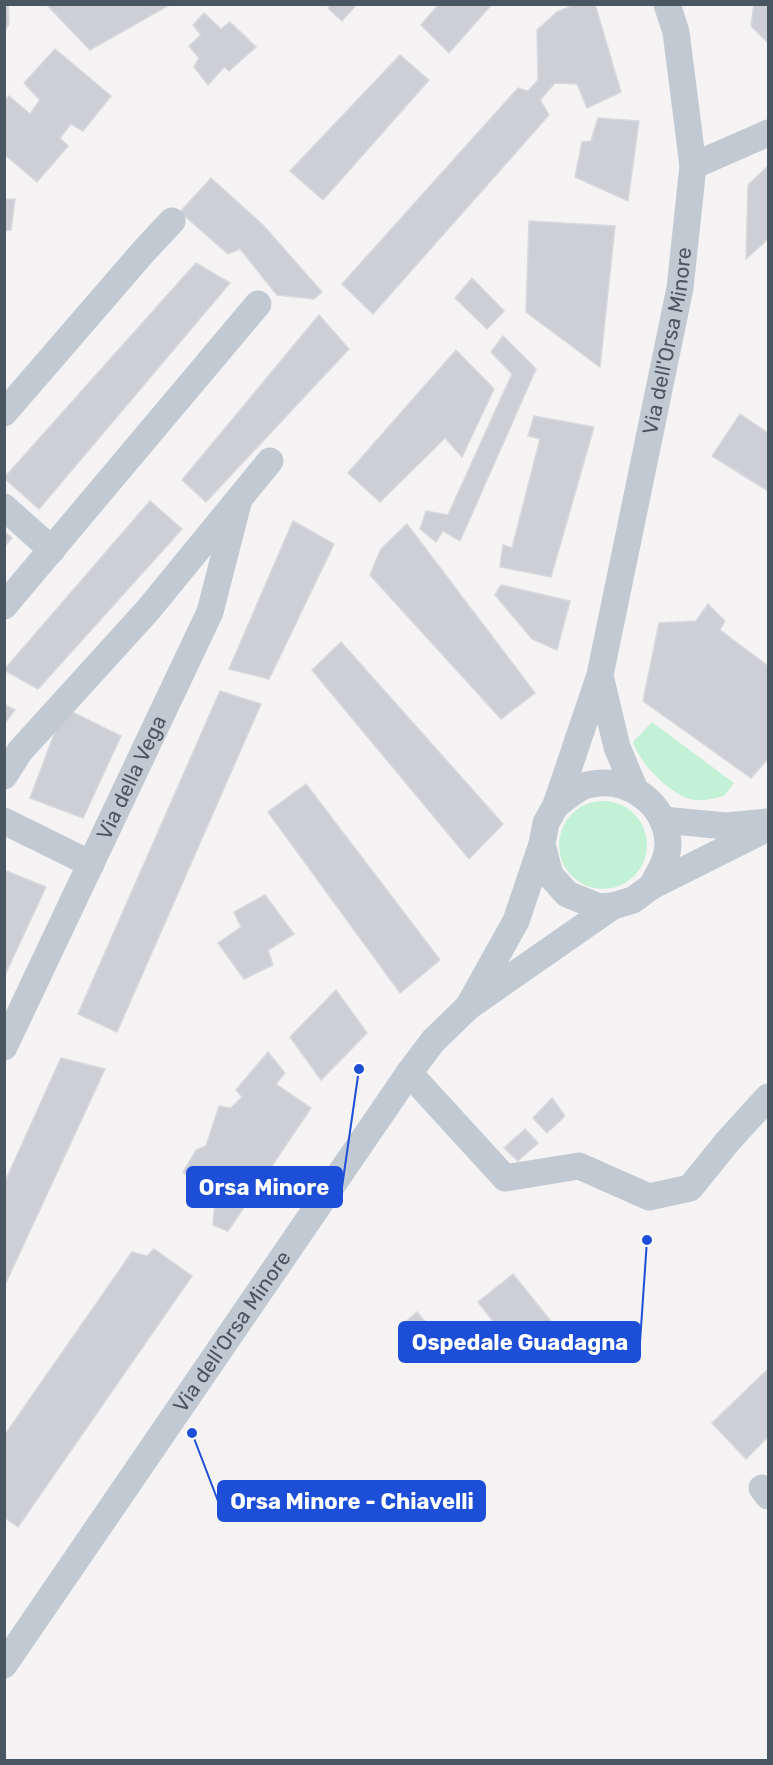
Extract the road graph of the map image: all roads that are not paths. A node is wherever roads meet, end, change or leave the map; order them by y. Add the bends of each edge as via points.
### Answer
1 (667, 4) edge
2 (768, 132) edge
3 (693, 166) junction
4 (172, 221) dead end
5 (258, 304) dead end
6 (4, 413) edge
7 (270, 461) dead end
8 (239, 499) junction
9 (4, 507) edge
10 (52, 550) junction
11 (4, 606) edge
12 (600, 675) junction
13 (4, 776) edge
14 (635, 790) junction
15 (556, 806) junction
16 (4, 820) edge
17 (663, 820) junction
18 (768, 822) edge
19 (768, 828) edge
20 (542, 844) junction
21 (91, 864) junction
22 (652, 886) junction
23 (613, 906) junction
24 (468, 1007) junction
25 (4, 1047) edge
26 (409, 1073) junction
27 (768, 1097) edge
28 (4, 1665) edge

1 - 3 street, Via dell'Orsa Minore via 676,32
2 - 3 street
3 - 12 street, Via dell'Orsa Minore via 680,288
4 - 6 street
5 - 10 street
7 - 8 street
8 - 13 street via 148,610 20,752
8 - 21 street, Via della Vega via 210,612
9 - 10 street
10 - 11 street
12 - 14 street via 617,747
12 - 15 street, Via dell'Orsa Minore
14 - 15 street via 613,783 585,785
14 - 17 street via 648,799
15 - 20 street via 546,823
16 - 21 street
17 - 18 street via 726,826
17 - 22 street via 668,843 665,862
19 - 22 street
20 - 23 street via 550,875 567,894 599,907
20 - 24 street via 516,921
21 - 25 street, Via della Vega
22 - 23 street via 633,900
23 - 24 street
24 - 26 street, Via dell'Orsa Minore via 433,1041
26 - 27 street via 505,1178 579,1166 649,1197 690,1188
26 - 28 street, Via dell'Orsa Minore

